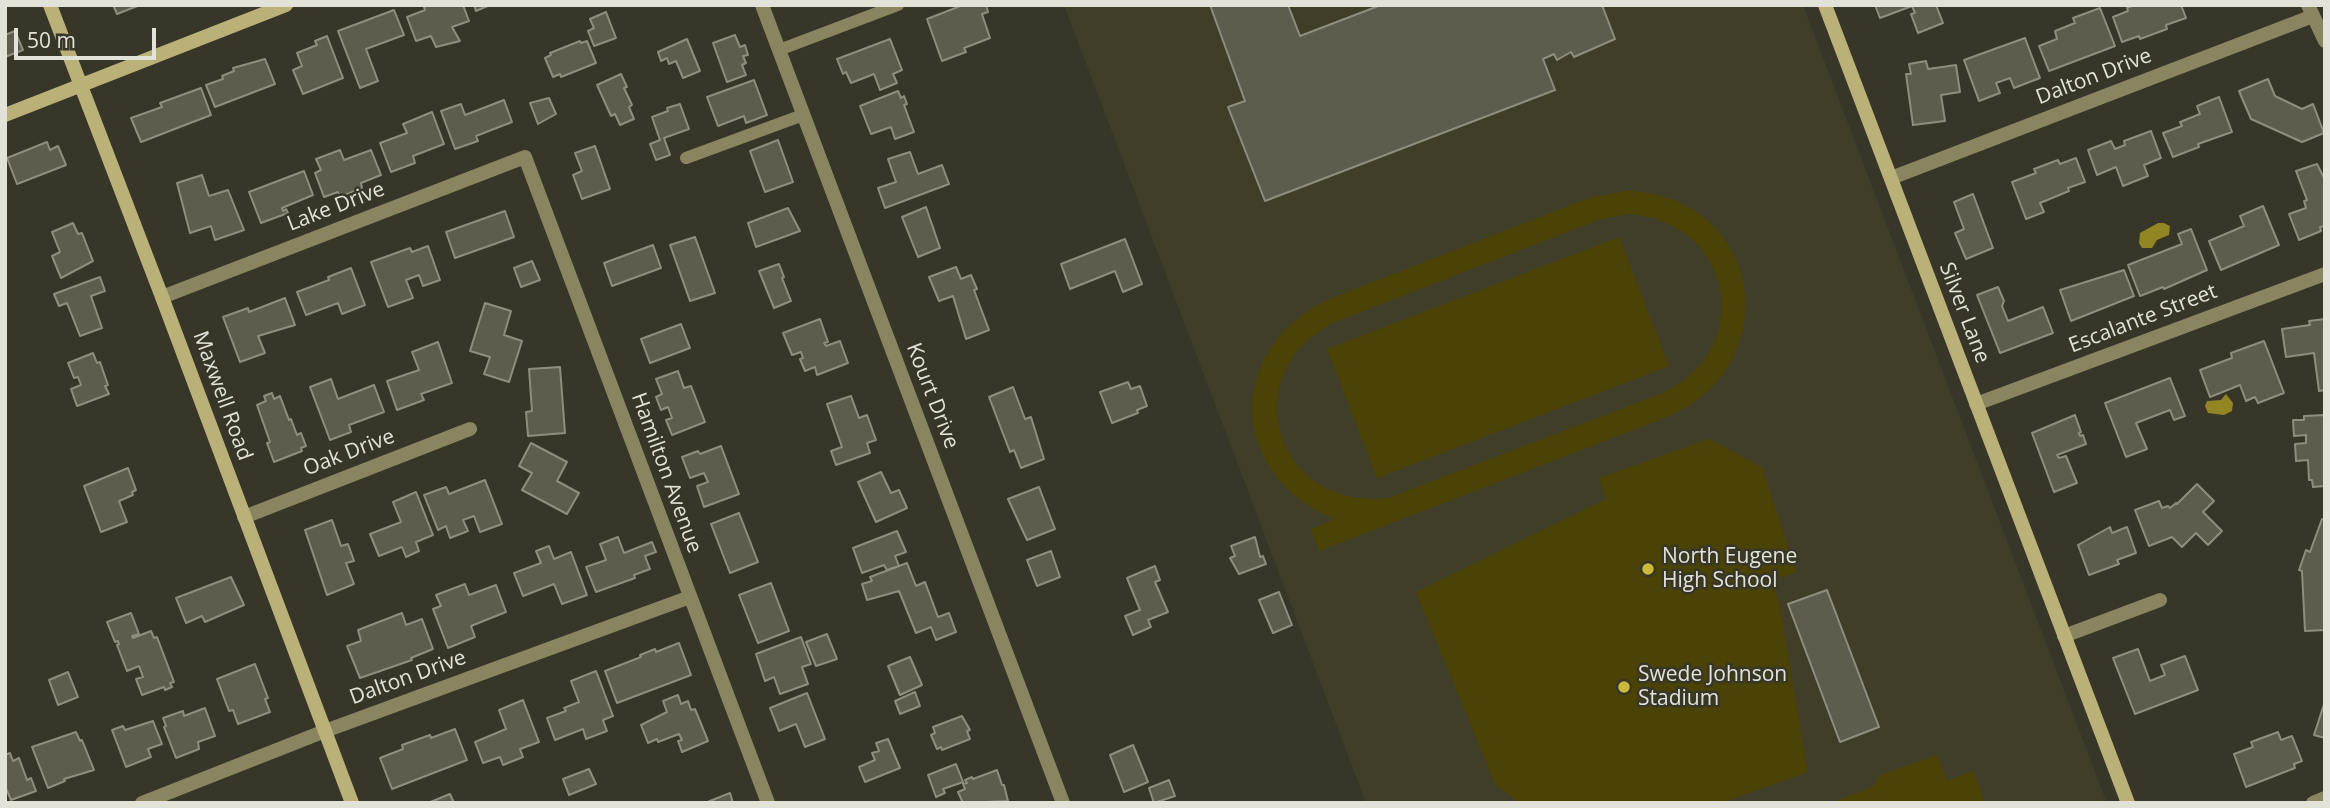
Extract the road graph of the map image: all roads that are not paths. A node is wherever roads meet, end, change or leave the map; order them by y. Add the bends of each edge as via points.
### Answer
1 (50, 5) edge
2 (286, 5) edge
3 (762, 5) edge
4 (898, 5) edge
5 (1825, 5) edge
6 (2311, 10) edge
7 (2325, 41) edge
8 (779, 50) junction
9 (80, 85) junction
10 (803, 115) junction
11 (5, 116) edge
12 (525, 158) joint
13 (686, 158) dead end
14 (1891, 178) junction
15 (2325, 274) edge
16 (162, 297) junction
17 (1976, 404) junction
18 (470, 429) dead end
19 (244, 517) junction
20 (690, 597) junction
21 (2160, 600) dead end
22 (2064, 636) junction
23 (325, 731) junction
24 (2325, 798) edge
25 (142, 803) edge
26 (352, 803) edge
27 (768, 803) edge
28 (1063, 803) edge
29 (2128, 803) edge
30 (2314, 803) edge

1 - 9 street, Maxwell Road
2 - 9 street
3 - 8 street, Kourt Drive
4 - 8 lane
5 - 14 street, Silver Lane
6 - 7 street
6 - 14 street, Dalton Drive
8 - 10 street, Kourt Drive
9 - 11 street
9 - 16 street, Maxwell Road
10 - 13 lane
10 - 28 street, Kourt Drive
12 - 16 street, Lake Drive
12 - 20 street, Hamilton Avenue
14 - 17 street, Silver Lane
15 - 17 street, Escalante Street
16 - 19 street, Maxwell Road
17 - 22 street, Silver Lane
18 - 19 street, Oak Drive
19 - 23 street, Maxwell Road
20 - 23 street, Dalton Drive
20 - 27 street, Hamilton Avenue
21 - 22 street
22 - 29 street, Silver Lane
23 - 25 street, Dalton Drive
23 - 26 street, Maxwell Road
24 - 30 street

